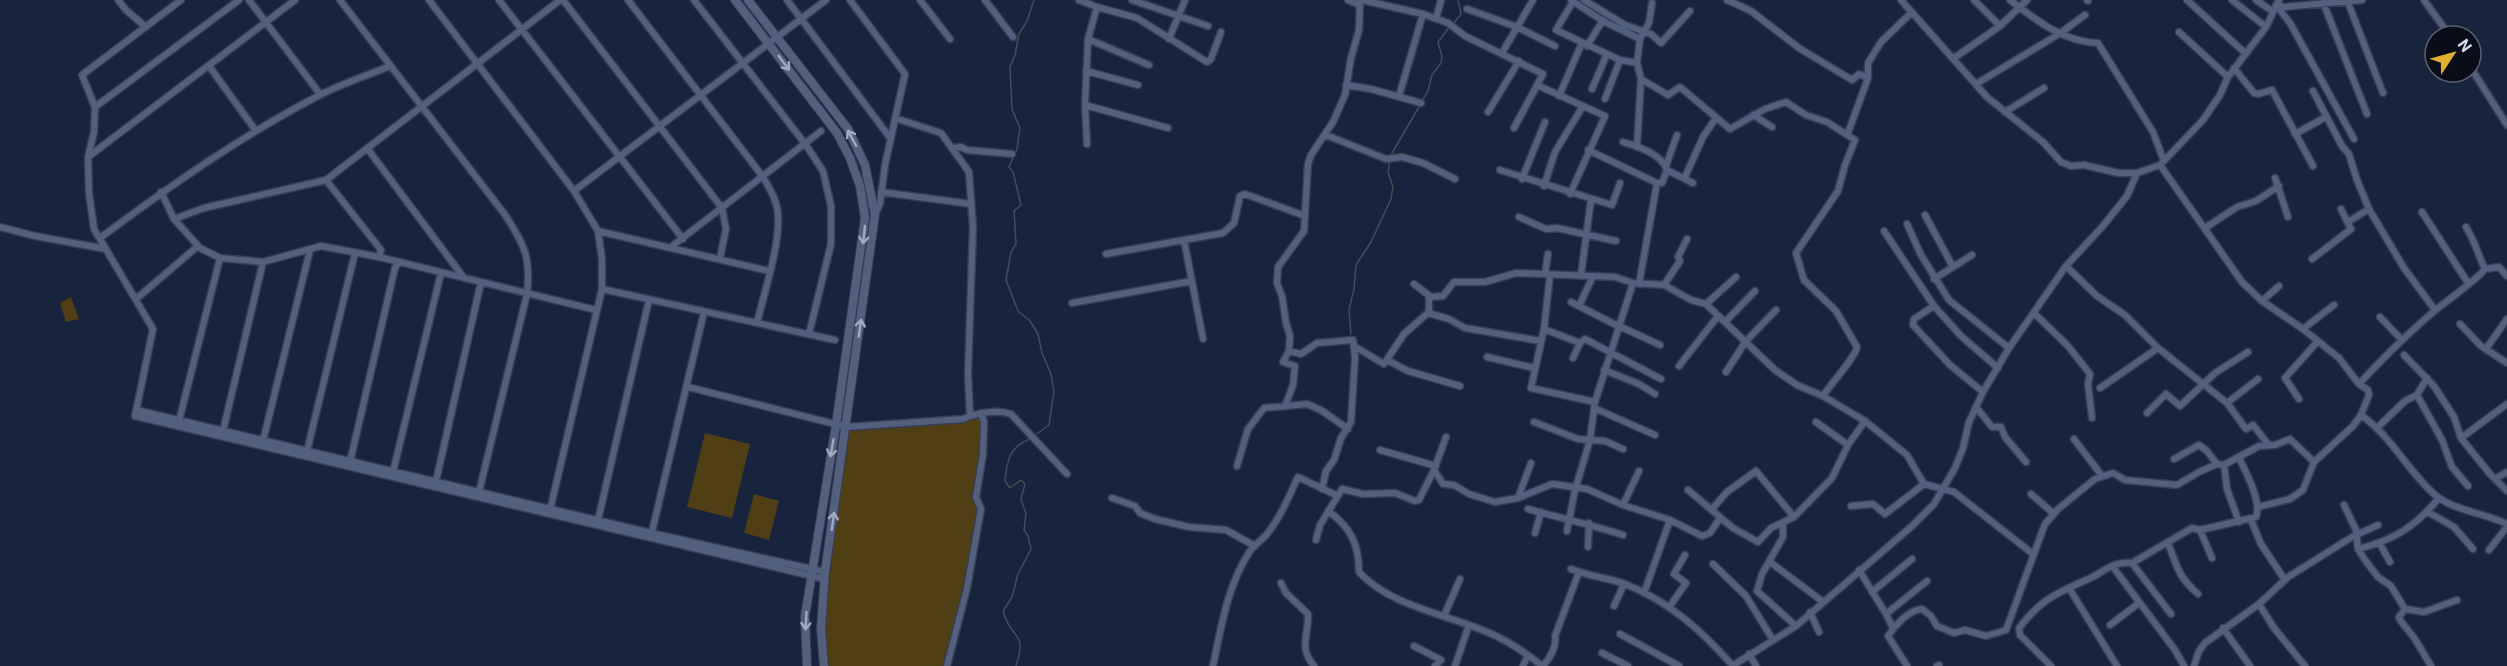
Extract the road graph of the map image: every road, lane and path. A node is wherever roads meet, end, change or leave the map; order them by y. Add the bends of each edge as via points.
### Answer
1 (118, 0) edge
2 (181, 0) edge
3 (239, 0) edge
4 (295, 0) edge
5 (340, 0) edge
6 (429, 0) edge
7 (499, 0) edge
8 (562, 0) edge
9 (628, 0) edge
10 (694, 0) edge
11 (735, 0) edge
12 (748, 0) edge
13 (787, 0) edge
14 (826, 0) edge
15 (850, 0) edge
16 (920, 0) edge
17 (985, 0) edge
18 (1079, 0) edge
19 (1132, 0) edge
20 (1185, 0) edge
21 (1348, 0) edge
22 (1441, 0) edge
23 (1533, 0) edge
24 (1573, 0) edge
25 (1584, 0) edge
26 (1727, 0) edge
27 (1974, 0) edge
28 (2010, 0) edge
29 (2027, 0) edge
30 (2187, 0) edge
31 (2232, 0) edge
32 (2256, 0) edge
33 (2347, 0) edge
34 (2357, 0) edge
35 (2362, 0) edge
36 (2424, 0) edge
37 (253, 1) edge
38 (1650, 1) edge
39 (1902, 1) edge
40 (1361, 2) edge
41 (2323, 2) junction
42 (1386, 3) edge
43 (2277, 3) edge
44 (1097, 7) junction
45 (2020, 7) junction
46 (1467, 9) dead end
47 (1690, 11) dead end
48 (1911, 13) junction
49 (1423, 14) junction
50 (2085, 15) dead end
51 (1179, 16) junction
52 (802, 18) junction
53 (1436, 19) junction
54 (1604, 19) junction
55 (266, 22) junction
56 (2441, 24) edge
57 (1208, 26) dead end
58 (2000, 26) junction
59 (146, 27) junction
60 (1517, 27) junction
61 (2266, 27) junction
62 (522, 29) junction
63 (1221, 32) dead end
64 (1644, 32) junction
65 (2179, 32) dead end
66 (2059, 34) junction
67 (777, 37) junction
68 (1013, 37) dead end
69 (950, 39) dead end
70 (1088, 39) junction
71 (1169, 39) junction
72 (1640, 39) junction
73 (769, 43) junction
74 (1584, 44) junction
75 (1555, 46) dead end
76 (1502, 53) junction
77 (2245, 53) junction
78 (1607, 54) junction
79 (1954, 58) junction
80 (1620, 60) junction
81 (477, 62) junction
82 (1519, 62) junction
83 (743, 63) junction
84 (1637, 63) junction
85 (1149, 64) dead end
86 (209, 66) junction
87 (390, 66) junction
88 (2234, 68) junction
89 (1086, 71) junction
90 (2228, 77) junction
91 (1868, 78) junction
92 (1641, 79) junction
93 (1976, 84) junction
94 (2481, 84) edge
95 (1138, 85) dead end
96 (1346, 85) junction
97 (1537, 85) junction
98 (2044, 88) dead end
99 (1592, 89) dead end
100 (2313, 91) dead end
101 (2383, 93) dead end
102 (320, 94) junction
103 (701, 95) junction
104 (1399, 96) junction
105 (1559, 96) junction
106 (1605, 99) dead end
107 (1421, 103) dead end
108 (1085, 105) junction
109 (1582, 106) junction
110 (95, 107) junction
111 (422, 107) junction
112 (1488, 112) dead end
113 (2006, 112) junction
114 (2367, 114) dead end
115 (1753, 116) junction
116 (2326, 117) junction
117 (895, 118) junction
118 (1716, 118) junction
119 (1545, 122) dead end
120 (2507, 125) edge
121 (660, 126) junction
122 (1772, 127) dead end
123 (1168, 128) dead end
124 (1514, 128) dead end
125 (256, 130) junction
126 (821, 131) dead end
127 (1848, 133) junction
128 (2295, 134) junction
129 (1326, 135) junction
130 (1677, 135) dead end
131 (891, 139) junction
132 (2354, 139) dead end
133 (1623, 142) dead end
134 (1087, 144) dead end
135 (806, 145) junction
136 (1637, 147) junction
137 (367, 148) junction
138 (953, 148) junction
139 (1588, 150) junction
140 (1012, 154) dead end
141 (620, 156) junction
142 (88, 157) junction
143 (2162, 163) junction
144 (2313, 166) dead end
145 (1666, 168) junction
146 (1500, 170) dead end
147 (2137, 173) junction
148 (763, 177) junction
149 (1685, 177) junction
150 (1455, 178) dead end
151 (2275, 178) dead end
152 (1522, 179) junction
153 (326, 180) junction
154 (1620, 183) dead end
155 (1657, 183) junction
156 (1693, 183) dead end
157 (1544, 186) junction
158 (2279, 186) junction
159 (161, 192) junction
160 (574, 192) junction
161 (881, 192) junction
162 (1570, 194) junction
163 (1591, 200) junction
164 (971, 204) junction
165 (722, 208) junction
166 (2341, 209) dead end
167 (2370, 209) junction
168 (2422, 212) dead end
169 (875, 215) junction
170 (1925, 215) dead end
171 (1305, 216) junction
172 (1519, 217) dead end
173 (2288, 217) dead end
174 (174, 219) junction
175 (2349, 222) junction
176 (1908, 224) dead end
177 (0, 227) edge
178 (2466, 227) dead end
179 (2205, 228) junction
180 (598, 231) junction
181 (1884, 231) dead end
182 (1585, 234) junction
183 (100, 238) junction
184 (683, 238) junction
185 (1688, 239) dead end
186 (1184, 240) junction
187 (1616, 241) dead end
188 (198, 246) junction
189 (671, 247) junction
190 (106, 249) junction
191 (310, 250) junction
192 (355, 253) junction
193 (1106, 254) dead end
194 (1548, 254) dead end
195 (1972, 255) dead end
196 (379, 257) junction
197 (220, 258) junction
198 (720, 258) junction
199 (2312, 259) dead end
200 (263, 262) junction
201 (399, 262) junction
202 (2066, 266) junction
203 (1953, 267) junction
204 (2485, 269) junction
205 (769, 270) junction
206 (441, 273) junction
207 (1547, 274) junction
208 (1581, 275) junction
209 (1593, 276) junction
210 (2507, 276) edge
211 (1736, 277) dead end
212 (464, 279) junction
213 (1934, 279) junction
214 (1192, 280) junction
215 (481, 282) junction
216 (2468, 283) junction
217 (1414, 284) dead end
218 (1636, 284) junction
219 (1664, 285) junction
220 (2279, 286) dead end
221 (602, 289) junction
222 (1755, 291) dead end
223 (527, 294) junction
224 (1429, 296) junction
225 (136, 299) junction
226 (649, 300) junction
227 (2262, 301) junction
228 (1571, 302) dead end
229 (1072, 303) dead end
230 (1706, 304) junction
231 (2334, 305) dead end
232 (1580, 306) junction
233 (1934, 306) junction
234 (596, 310) junction
235 (1776, 310) dead end
236 (2435, 310) junction
237 (704, 312) junction
238 (1428, 313) junction
239 (2034, 313) junction
240 (1718, 316) junction
241 (2380, 317) dead end
242 (2507, 319) edge
243 (1726, 321) junction
244 (757, 323) junction
245 (2460, 324) dead end
246 (1619, 326) junction
247 (1544, 329) junction
248 (2303, 329) junction
249 (809, 334) junction
250 (1203, 339) dead end
251 (2401, 339) junction
252 (835, 340) dead end
253 (1541, 341) junction
254 (1746, 341) junction
255 (2318, 341) junction
256 (1580, 343) junction
257 (1660, 345) dead end
258 (1354, 346) junction
259 (2009, 348) junction
260 (2158, 348) junction
261 (2486, 350) junction
262 (1289, 351) junction
263 (2248, 352) dead end
264 (1609, 353) junction
265 (2507, 353) edge
266 (2404, 355) dead end
267 (1486, 357) dead end
268 (1573, 358) dead end
269 (1387, 360) junction
270 (2505, 362) edge
271 (1679, 366) dead end
272 (1534, 368) junction
273 (1998, 368) junction
274 (1604, 370) junction
275 (1726, 372) dead end
276 (2427, 378) junction
277 (1661, 379) dead end
278 (2258, 379) dead end
279 (2360, 384) junction
280 (2204, 385) junction
281 (1460, 386) dead end
282 (688, 387) junction
283 (2100, 388) dead end
284 (1983, 392) junction
285 (1655, 394) dead end
286 (2417, 395) junction
287 (1823, 396) junction
288 (2299, 399) dead end
289 (2227, 403) junction
290 (1594, 405) junction
291 (2507, 405) edge
292 (1285, 406) junction
293 (1976, 407) junction
294 (135, 413) junction
295 (981, 413) junction
296 (2147, 413) dead end
297 (969, 416) junction
298 (2361, 416) junction
299 (2092, 418) dead end
300 (179, 421) junction
301 (1865, 421) junction
302 (1534, 422) dead end
303 (1816, 423) dead end
304 (836, 425) junction
305 (847, 427) junction
306 (2378, 427) junction
307 (1348, 429) junction
308 (223, 431) junction
309 (1655, 435) dead end
310 (1446, 437) dead end
311 (2462, 438) junction
312 (2074, 439) dead end
313 (1590, 440) junction
314 (263, 441) junction
315 (2268, 444) junction
316 (1848, 445) junction
317 (1623, 449) dead end
318 (1380, 450) dead end
319 (307, 451) junction
320 (2239, 458) junction
321 (2174, 459) dead end
322 (350, 462) junction
323 (2026, 462) dead end
324 (2314, 462) junction
325 (1531, 464) dead end
326 (2220, 464) junction
327 (1237, 466) dead end
328 (1435, 468) junction
329 (1639, 471) dead end
330 (393, 472) junction
331 (2507, 472) edge
332 (1067, 474) dead end
333 (2102, 476) junction
334 (2495, 479) junction
335 (436, 481) junction
336 (1924, 484) junction
337 (2468, 486) dead end
338 (1577, 488) junction
339 (1943, 488) junction
340 (1322, 489) junction
341 (1688, 490) dead end
342 (2507, 491) edge
343 (479, 492) junction
344 (2031, 494) dead end
345 (1336, 495) junction
346 (1112, 498) dead end
347 (1518, 498) junction
348 (2439, 498) junction
349 (1623, 505) junction
350 (2344, 505) dead end
351 (1851, 506) dead end
352 (2258, 507) junction
353 (1528, 508) dead end
354 (1712, 509) junction
355 (550, 511) junction
356 (1328, 512) junction
357 (1541, 512) junction
358 (2428, 512) junction
359 (2053, 513) junction
360 (1794, 517) junction
361 (1720, 518) junction
362 (598, 520) junction
363 (1670, 520) junction
364 (2252, 520) junction
365 (1570, 521) junction
366 (2240, 522) junction
367 (1783, 523) junction
368 (1589, 524) junction
369 (2378, 525) dead end
370 (2507, 526) edge
371 (2200, 530) junction
372 (1567, 531) dead end
373 (1535, 533) dead end
374 (651, 535) junction
375 (1623, 535) dead end
376 (2356, 535) junction
377 (1316, 540) dead end
378 (2168, 543) junction
379 (2380, 544) junction
380 (1255, 546) junction
381 (1588, 547) dead end
382 (2358, 549) junction
383 (2473, 549) dead end
384 (2489, 550) dead end
385 (2033, 554) junction
386 (1685, 555) dead end
387 (2212, 558) dead end
388 (1912, 559) dead end
389 (1770, 562) junction
390 (2390, 562) dead end
391 (2132, 563) junction
392 (1713, 564) dead end
393 (2113, 567) junction
394 (1571, 569) dead end
395 (1859, 570) junction
396 (1579, 572) junction
397 (812, 573) junction
398 (825, 575) junction
399 (1460, 579) dead end
400 (2285, 580) junction
401 (1927, 581) dead end
402 (1281, 583) dead end
403 (1624, 584) junction
404 (2069, 588) junction
405 (1644, 592) junction
406 (1872, 592) junction
407 (2198, 594) dead end
408 (2457, 600) dead end
409 (1822, 601) junction
410 (2139, 603) junction
411 (2259, 604) junction
412 (1614, 606) dead end
413 (1670, 606) junction
414 (2405, 609) junction
415 (1810, 612) junction
416 (1886, 614) junction
417 (2171, 614) dead end
418 (1444, 616) junction
419 (1469, 625) junction
420 (2110, 625) dead end
421 (1796, 626) junction
422 (1893, 628) junction
423 (2223, 628) junction
424 (1819, 632) dead end
425 (1620, 634) dead end
426 (1773, 640) junction
427 (1414, 646) dead end
428 (1602, 652) dead end
429 (1749, 654) junction
430 (1528, 655) junction
431 (807, 666) edge
432 (824, 666) edge
433 (947, 666) edge
434 (1213, 666) edge
435 (1314, 666) edge
436 (1435, 666) edge
437 (1455, 666) edge
438 (1523, 666) edge
439 (1543, 666) edge
440 (1628, 666) edge
441 (1679, 666) edge
442 (1733, 666) edge
443 (1756, 666) edge
444 (1906, 666) edge
445 (2051, 666) edge
446 (2117, 666) edge
447 (2184, 666) edge
448 (2194, 666) edge
449 (2250, 666) edge
450 (2305, 666) edge
451 (2431, 666) edge

1 - 59 street
2 - 59 street
3 - 110 street
4 - 55 street
5 - 87 street
6 - 81 street
7 - 62 street
8 - 62 street
8 - 121 street
9 - 103 street
10 - 83 street
11 - 73 street
12 - 67 street
13 - 52 street
14 - 52 street
15 - 117 street via 905,74
16 - 69 street
17 - 68 street
18 - 44 street
19 - 51 street
20 - 51 street
21 - 40 street
22 - 53 street
23 - 60 street
24 - 54 street
24 - 74 street via 1556,30
25 - 54 street
26 - 91 street via 1750,11 1799,48 1852,80 1859,74
27 - 58 street
28 - 45 street
29 - 45 street
30 - 77 street
31 - 61 street
32 - 43 street
33 - 34 street
33 - 41 street
33 - 101 street
34 - 35 street
36 - 56 street
37 - 55 street
38 - 64 street via 1649,23
39 - 48 street
40 - 42 street
40 - 96 street via 1359,30
41 - 43 street via 2284,7
41 - 114 street
42 - 49 street
43 - 61 street
43 - 132 street
44 - 70 street
44 - 71 street via 1137,18
45 - 58 street
45 - 66 street
46 - 60 street
47 - 64 street via 1662,42
48 - 79 street
48 - 91 street via 1881,42 1868,63
49 - 53 street
49 - 104 street
50 - 66 street
51 - 57 street
51 - 71 street
52 - 67 street
52 - 131 street
53 - 76 street
54 - 64 street
54 - 72 street
54 - 74 street
55 - 86 street
55 - 102 street
58 - 79 street
59 - 110 street via 82,75
60 - 75 street
60 - 76 street
61 - 77 street
62 - 81 street
62 - 141 street
63 - 71 street via 1207,62
64 - 72 street
65 - 90 street
66 - 93 street
66 - 143 street via 2098,43 2153,132
67 - 73 street
169 -> 67 street via 865,165 848,129
70 - 85 street
70 - 89 street
72 - 84 street
73 - 83 street
73 -> 304 street via 837,133 860,186 864,233
74 - 78 street
74 - 105 street
76 - 82 street
77 - 88 street
78 - 80 street
78 - 99 street
79 - 93 street
80 - 84 street
80 - 106 street
81 - 111 street
81 - 160 street
82 - 97 street via 1543,74
82 - 112 street
83 - 103 street
83 - 135 street
84 - 92 street
86 - 125 street
86 - 142 street
87 - 102 street
87 - 111 street
88 - 90 street
88 - 128 street via 2254,93 2272,90
89 - 95 street
89 - 108 street
90 - 143 street via 2203,120
91 - 127 street
92 - 118 street via 1668,94 1680,87
92 - 136 street
93 - 113 street
94 - 120 street
96 - 104 street
96 - 129 street
97 - 105 street
97 - 124 street
98 - 113 street
100 - 116 street
102 - 125 street
103 - 121 street
103 - 148 street
104 - 107 street
105 - 109 street
108 - 123 street
108 - 134 street
109 - 139 street via 1605,116
109 - 157 street via 1556,152
110 - 142 street
111 - 137 street
111 - 223 street via 524,245 530,274
113 - 147 street via 2061,162
115 - 118 street via 1730,129
115 - 122 street
115 - 127 street via 1786,102
116 - 128 street
116 - 167 street via 2347,150
117 - 131 street
117 - 138 street via 941,133
118 - 149 street
119 - 152 street
121 - 141 street
121 - 165 street
125 - 159 street
126 - 135 street
127 - 287 street via 1856,142 1838,191 1796,254 1804,280 1836,311 1857,347 1856,354
128 - 144 street
129 - 150 street via 1386,159 1402,157 1423,162
129 - 171 street via 1308,164
130 - 145 street
131 - 161 street
133 - 136 street
135 - 148 street
135 - 249 street via 823,171 831,206 831,244
136 - 145 street
137 - 153 street
137 - 212 street
138 - 140 street
138 - 164 street via 969,172
139 - 155 street
139 - 162 street
141 - 160 street
141 - 184 street
142 - 183 street via 94,229
143 - 147 street
143 - 179 street
145 - 149 street
145 - 155 street via 1662,183
146 - 152 street
147 - 202 street via 2127,196
148 - 165 street
148 - 205 street via 778,215
149 - 156 street
151 - 158 street
152 - 157 street
153 - 174 street via 204,208
153 - 196 street via 381,250
154 - 163 street via 1613,205
155 - 218 street
157 - 162 street
158 - 173 street
158 - 179 street
159 - 174 street
159 - 183 street
160 - 180 street
161 - 164 street
161 - 169 street
162 - 163 street
163 - 182 street
164 - 297 street
165 - 184 street
165 - 198 street via 726,229
166 - 175 street
167 - 175 street
167 - 236 street via 2404,268
168 - 216 street
305 -> 169 street
170 - 203 street
171 - 186 street via 1245,194 1240,196 1234,223 1223,233
171 - 262 street via 1304,231 1278,267 1277,284 1290,336
172 - 182 street via 1546,229
174 - 188 street
175 - 199 street via 2351,230
176 - 213 street
177 - 190 street
178 - 204 street
179 - 227 street via 2242,282
180 - 189 street
180 - 221 street via 603,259
181 - 233 street
182 - 187 street
182 - 208 street
183 - 190 street
184 - 189 street
185 - 219 street via 1678,257 1680,261
186 - 193 street
186 - 214 street
188 - 197 street
188 - 225 street
189 - 198 street
190 - 225 street
191 - 192 street via 321,246
191 - 200 street
191 - 314 street
192 - 196 street
192 - 319 street
194 - 207 street
195 - 203 street
196 - 201 street
197 - 200 street
197 - 300 street
198 - 205 street
200 - 308 street
201 - 206 street
201 - 322 street
202 - 239 street
202 - 260 street
203 - 213 street
204 - 210 street via 2499,267
204 - 216 street
205 - 244 street
206 - 212 street
206 - 330 street
207 - 208 street
207 - 224 street via 1516,273 1485,282 1454,282 1443,296
207 - 247 street
208 - 209 street
209 - 218 street via 1616,277
209 - 232 street
211 - 230 street
212 - 215 street
213 - 259 street via 1949,300
214 - 229 street
214 - 250 street
215 - 223 street
215 - 335 street
216 - 236 street
217 - 224 street
218 - 219 street
218 - 246 street
219 - 230 street
220 - 227 street
221 - 226 street
221 - 234 street
222 - 243 street
223 - 234 street
223 - 343 street
224 - 238 street
225 - 294 street via 153,329
226 - 237 street
226 - 362 street
227 - 248 street
228 - 232 street
230 - 240 street
231 - 248 street
232 - 246 street
233 - 273 street
233 - 284 street via 1913,325 1950,365
234 - 355 street
235 - 254 street
236 - 251 street
237 - 244 street
237 - 282 street
238 - 253 street via 1465,328
238 - 269 street via 1404,334
239 - 259 street
239 - 299 street via 2090,374
240 - 243 street
240 - 271 street
241 - 251 street
242 - 261 street
243 - 254 street
244 - 249 street
245 - 261 street
246 - 257 street
246 - 264 street
247 - 253 street
247 - 256 street
248 - 255 street
249 - 252 street
251 - 279 street
253 - 272 street
254 - 275 street
254 - 287 street via 1797,385
255 - 279 street via 2339,358
255 - 288 street via 2284,378
256 - 264 street via 1585,339
256 - 268 street
258 - 262 street via 1353,340 1329,340 1301,354
258 - 269 street via 1383,364
258 - 307 street via 1353,408
259 - 273 street
260 - 280 street
260 - 283 street
261 - 270 street
262 - 292 street via 1283,362 1295,366
263 - 280 street
264 - 274 street
264 - 277 street
265 - 270 street
266 - 276 street
267 - 272 street
269 - 281 street
272 - 290 street via 1531,388
273 - 284 street
274 - 285 street
274 - 290 street
276 - 286 street
276 - 311 street via 2454,417
278 - 289 street
279 - 298 street via 2369,395
280 - 289 street
280 - 296 street via 2180,406 2166,394
282 - 304 street
282 - 374 street
284 - 293 street
286 - 306 street via 2404,401
286 - 337 street via 2452,467
287 - 301 street
289 - 315 street via 2246,429 2253,425
290 - 309 street
290 - 313 street
291 - 311 street
292 - 307 street via 1307,404
292 - 327 street via 1264,408 1259,413 1248,429
293 - 323 street via 1992,428 2001,428
293 - 339 street via 1963,448
294 - 300 street
294 - 355 street
295 - 297 street
295 - 332 street via 1011,414
295 - 433 street via 983,454 976,496 981,509 967,588
297 - 305 street
298 - 306 street
298 - 324 street
300 - 308 street
301 - 316 street
301 - 336 street via 1906,455
302 - 313 street
303 - 316 street
304 - 305 street
304 -> 397 street
398 -> 305 street
306 - 348 street
307 - 340 street via 1326,471
308 - 314 street
310 - 328 street
311 - 334 street
312 - 333 street
313 - 317 street
313 - 338 street
314 - 319 street
315 - 320 street
315 - 324 street via 2293,439
316 - 360 street via 1832,478
318 - 328 street
319 - 322 street
320 - 326 street
320 - 352 street
321 - 326 street via 2199,445
322 - 330 street
324 - 352 street via 2303,490 2290,499
325 - 347 street
326 - 333 street via 2177,485 2125,480 2113,473
326 - 366 street
328 - 345 street via 1418,501 1395,493 1363,494 1342,489
328 - 347 street via 1443,484 1454,485 1469,494 1495,502
329 - 349 street
330 - 335 street
331 - 334 street
333 - 359 street
334 - 342 street
335 - 343 street
336 - 339 street
336 - 351 street via 1885,514 1873,504
338 - 347 street via 1552,484
338 - 349 street
338 - 365 street
339 - 385 street via 1963,498
339 - 395 street via 1934,504 1912,526
340 - 345 street
340 - 380 street via 1298,477 1268,533
341 - 354 street
343 - 355 street
344 - 359 street
345 - 356 street
346 - 380 street via 1155,519 1226,530
348 - 358 street
348 - 370 street
349 - 363 street
350 - 376 street
352 - 364 street
353 - 357 street
354 - 360 street via 1727,492 1756,471
354 - 361 street
355 - 362 street
355 - 374 street
356 - 377 street
356 - 418 street via 1355,540 1359,572 1368,581 1399,599
357 - 365 street
357 - 373 street
358 - 379 street via 2400,535
358 - 383 street via 2454,527
359 - 385 street
360 - 367 street
361 - 363 street via 1706,536
361 - 367 street via 1758,542 1771,528
362 - 374 street
363 - 405 street
364 - 366 street
364 - 400 street via 2261,544
365 - 368 street
365 - 372 street
366 - 371 street
367 - 389 street via 1783,537
368 - 375 street
368 - 381 street
369 - 376 street
370 - 384 street
371 - 378 street via 2192,528
371 - 387 street
374 - 397 street
376 - 382 street
376 - 400 street
378 - 391 street
378 - 407 street via 2178,572
379 - 382 street
379 - 390 street
380 - 434 street via 1224,613
382 - 414 street via 2372,570 2391,586
385 - 422 street via 2006,630 1986,636 1965,630 1954,633 1937,626 1922,609 1909,613
386 - 413 street via 1674,573 1686,583
388 - 406 street
389 - 409 street
389 - 421 street via 1758,591
391 - 393 street
391 - 417 street
392 - 426 street via 1746,596
393 - 404 street
393 - 410 street
394 - 396 street
395 - 406 street
395 - 409 street
396 - 403 street
396 - 439 street via 1550,659
397 - 398 street
397 -> 431 street via 805,616
398 - 432 street via 821,629
399 - 418 street
400 - 411 street
401 - 416 street
402 - 435 street via 1308,614 1305,648
403 - 405 street
403 - 412 street
404 - 445 street via 2043,601 2019,628 2020,635
404 - 446 street
405 - 413 street
406 - 416 street
408 - 414 street via 2424,612
409 - 415 street
410 - 420 street
410 - 447 street
411 - 423 street
411 - 450 street
413 - 442 street
414 - 451 street via 2400,620
415 - 421 street
415 - 424 street
416 - 422 street
418 - 419 street
419 - 430 street
419 - 437 street
421 - 426 street
422 - 444 street via 1887,636
423 - 448 street via 2199,651
423 - 449 street
425 - 441 street
426 - 429 street
427 - 436 street via 1441,660
428 - 440 street
429 - 442 street
429 - 443 street
430 - 438 street
430 - 439 street

